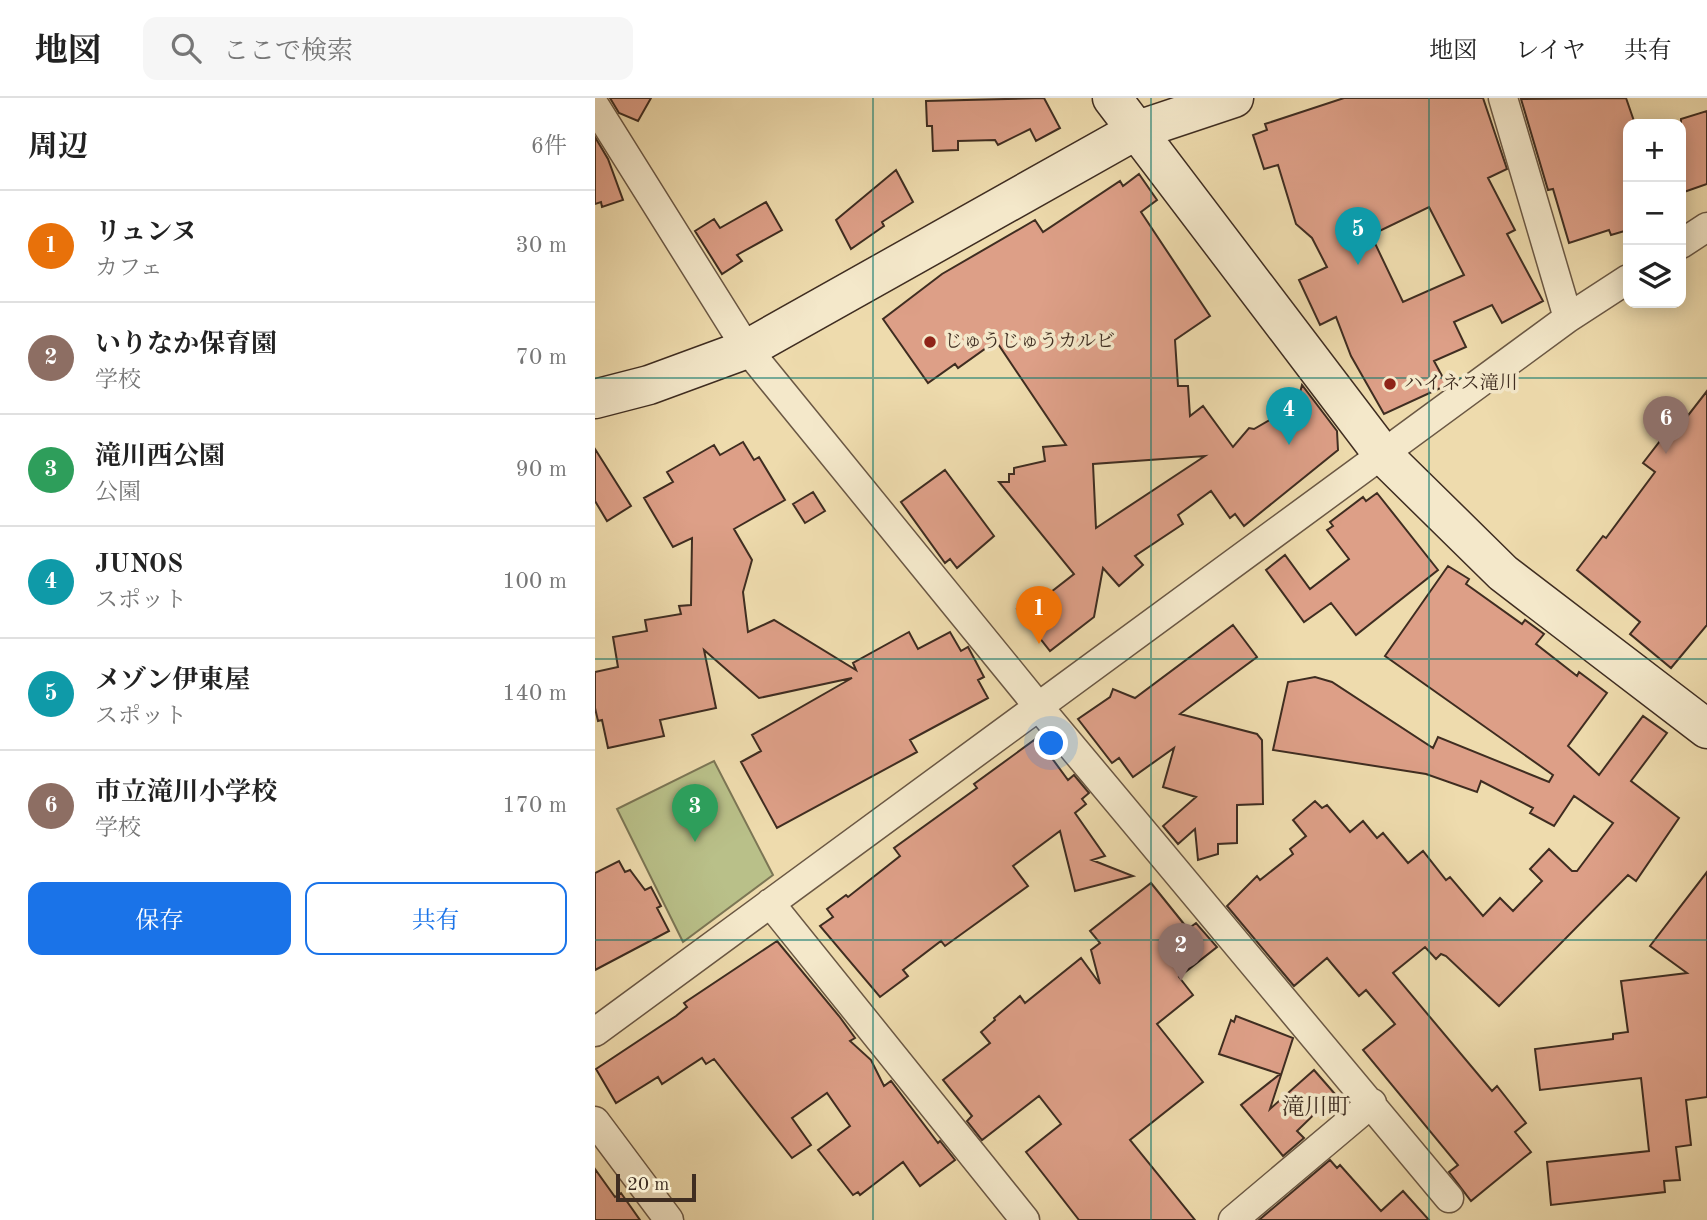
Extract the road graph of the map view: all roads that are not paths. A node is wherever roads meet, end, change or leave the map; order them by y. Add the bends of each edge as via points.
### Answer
1 (1112, 98) edge
2 (1234, 98) edge
3 (1503, 98) edge
4 (595, 106) edge
5 (1135, 131) junction
6 (1707, 227) edge
7 (1686, 241) edge
8 (1623, 282) edge
9 (1568, 318) junction
10 (747, 349) junction
11 (595, 399) edge
12 (1384, 456) junction
13 (1038, 706) junction
14 (1707, 729) edge
15 (770, 903) junction
16 (595, 1032) edge
17 (1372, 1103) junction
18 (595, 1121) edge
19 (1449, 1198) dead end
20 (669, 1220) edge
21 (1025, 1220) edge
22 (1233, 1220) edge

1 - 5 street
2 - 5 street
3 - 9 street
4 - 10 street
5 - 10 street
5 - 12 street
6 - 7 street
8 - 9 street
9 - 12 street
10 - 11 street via 649,385
10 - 13 street
12 - 13 street
12 - 14 street via 1503,573
13 - 15 street
13 - 17 street
15 - 16 street
15 - 21 street
17 - 19 street
17 - 22 street
18 - 20 street

